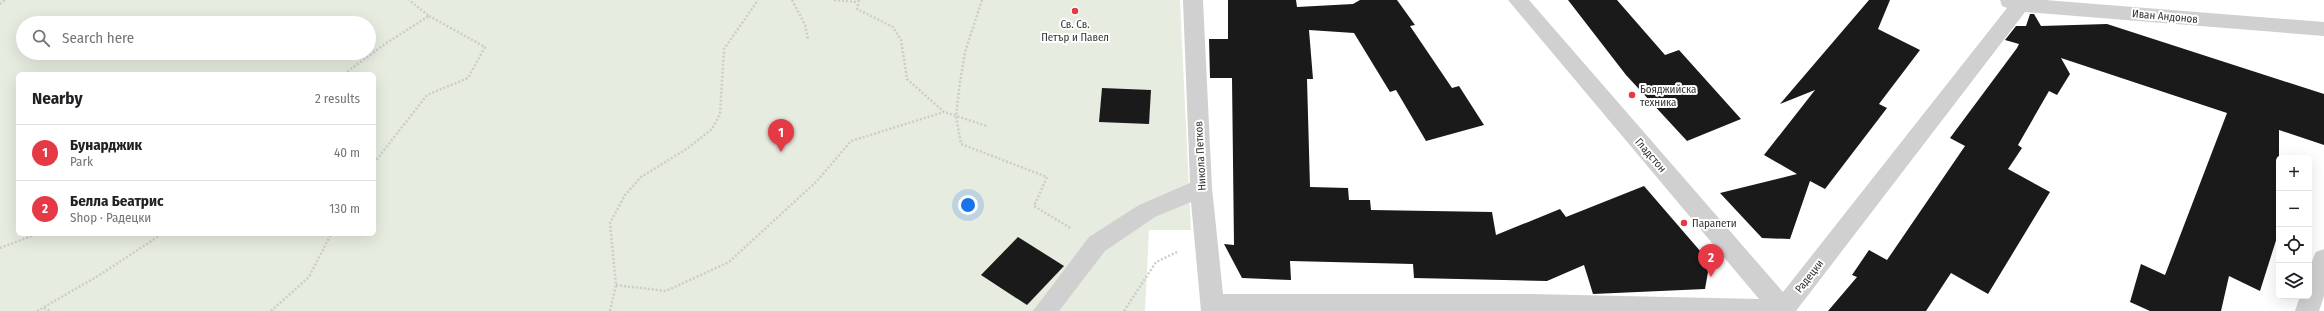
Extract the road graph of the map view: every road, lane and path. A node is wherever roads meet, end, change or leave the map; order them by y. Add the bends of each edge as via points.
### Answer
1 (5, 0) edge
2 (409, 0) edge
3 (758, 0) edge
4 (792, 0) edge
5 (834, 0) edge
6 (982, 0) edge
7 (1193, 0) edge
8 (1518, 0) edge
9 (858, 1) edge
10 (2017, 2) edge
11 (0, 4) edge
12 (429, 16) junction
13 (2324, 29) edge
14 (808, 39) dead end
15 (376, 50) edge
16 (363, 60) edge
17 (347, 72) edge
18 (944, 112) junction
19 (956, 116) junction
20 (987, 126) dead end
21 (376, 161) edge
22 (1201, 188) junction
23 (32, 236) edge
24 (159, 236) edge
25 (330, 236) edge
26 (1206, 238) junction
27 (1097, 244) junction
28 (0, 248) edge
29 (2324, 259) edge
30 (616, 285) junction
31 (1213, 307) edge
32 (44, 308) junction
33 (1531, 308) edge
34 (1784, 310) edge
35 (37, 311) edge
36 (51, 311) edge
37 (272, 311) edge
38 (610, 311) edge
39 (1045, 311) edge
40 (1124, 311) edge
41 (2307, 311) edge

1 - 11 path
2 - 12 path
3 - 30 path via 724,49 720,114 712,129 688,148 641,177 625,195 610,223
4 - 14 path via 805,25
5 - 9 path
6 - 19 path via 965,52
7 - 22 street, Никола Петков
8 - 34 street, Гладстон
9 - 18 path via 857,9 893,27 901,40 907,79
10 - 13 street, Иван Андонов
10 - 34 street, Радецки
12 - 15 path
12 - 21 path via 485,47 468,78 427,95
16 - 17 path
18 - 19 path
18 - 30 path via 851,141 817,181 729,262 666,291
19 - 20 path
19 - 27 path via 961,144 1047,177 1034,206
22 - 26 street, Никола Петков
22 - 27 street via 1147,211
23 - 28 path
24 - 32 path
25 - 37 path via 309,277
26 - 31 street, Никола Петков
26 - 40 path via 1156,262
27 - 39 street
29 - 41 street
30 - 38 path
31 - 33 street
32 - 35 path
32 - 36 path
33 - 34 street

